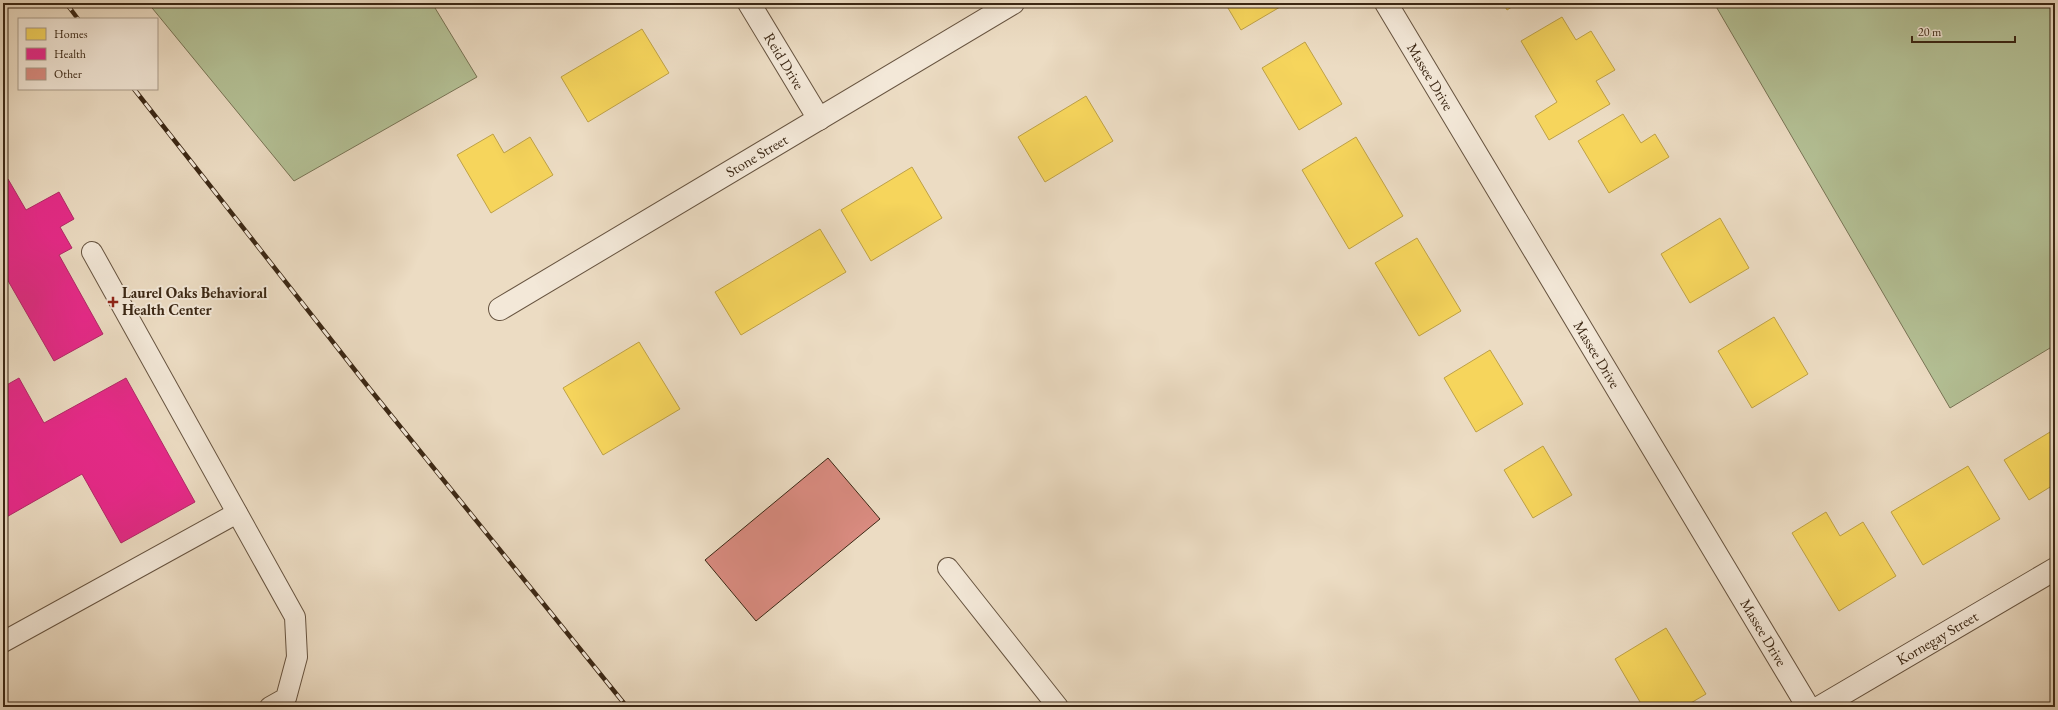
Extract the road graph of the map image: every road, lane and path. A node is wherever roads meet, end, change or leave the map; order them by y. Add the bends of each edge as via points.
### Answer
1 (749, 3) edge
2 (1013, 3) edge
3 (1386, 3) edge
4 (818, 119) junction
5 (92, 252) dead end
6 (500, 309) dead end
7 (237, 512) junction
8 (948, 568) dead end
9 (2055, 569) edge
10 (3, 642) edge
11 (270, 707) edge
12 (1058, 707) edge
13 (1808, 707) edge
14 (1820, 707) edge

1 - 4 street, Reid Drive
2 - 4 street, Stone Street
3 - 13 street, Massee Drive
4 - 6 street, Stone Street
5 - 7 lane
7 - 10 lane
7 - 11 lane via 295,617 297,658 286,698
8 - 12 lane
9 - 14 street, Kornegay Street

